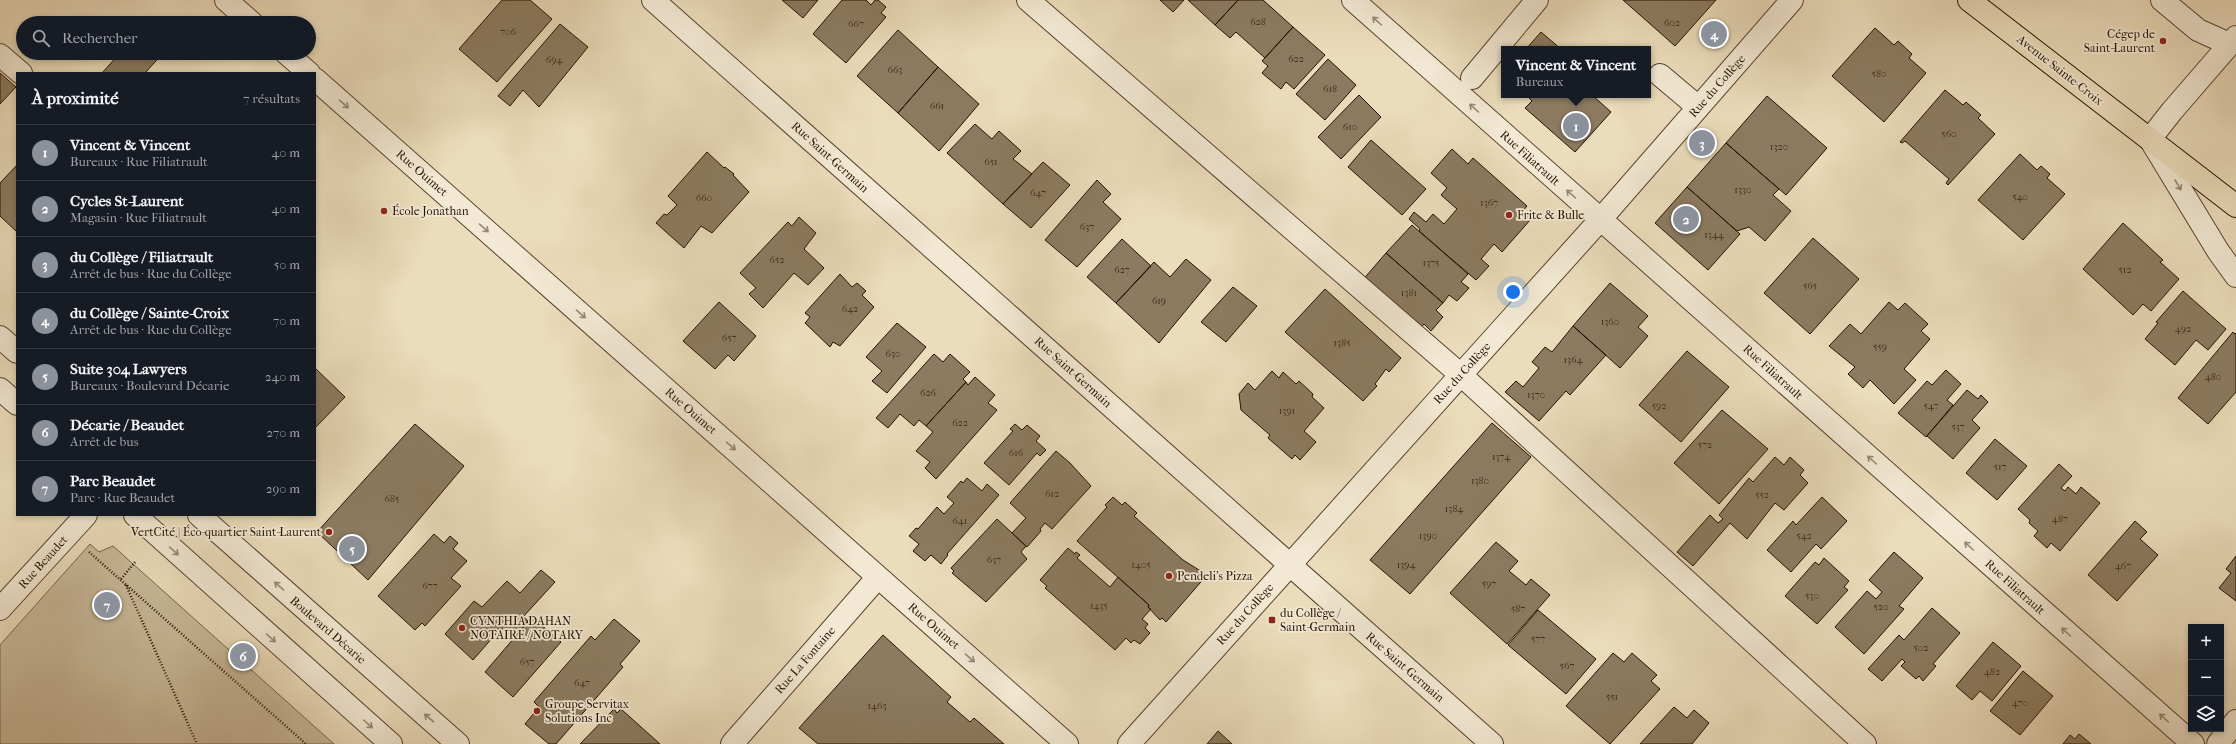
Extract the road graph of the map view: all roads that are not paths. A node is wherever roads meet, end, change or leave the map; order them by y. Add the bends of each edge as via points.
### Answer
1 (226, 0) edge
2 (653, 0) edge
3 (1028, 0) edge
4 (1353, 0) edge
5 (1537, 0) edge
6 (1792, 0) edge
7 (1969, 0) edge
8 (2162, 0) edge
9 (244, 16) edge
10 (2232, 41) edge
11 (0, 55) edge
12 (294, 60) edge
13 (20, 72) edge
14 (308, 72) edge
15 (1660, 75) dead end
16 (1472, 78) dead end
17 (316, 80) edge
18 (1698, 107) junction
19 (2150, 140) junction
20 (2236, 206) edge
21 (1600, 220) junction
22 (2236, 276) edge
23 (0, 337) edge
24 (16, 351) edge
25 (1461, 375) junction
26 (0, 389) edge
27 (16, 403) edge
28 (85, 516) edge
29 (137, 516) edge
30 (200, 516) edge
31 (1290, 565) junction
32 (878, 577) junction
33 (0, 609) edge
34 (2236, 722) edge
35 (391, 744) edge
36 (458, 744) edge
37 (732, 744) edge
38 (1068, 744) edge
39 (1129, 744) edge
40 (1492, 744) edge
41 (1865, 744) edge
42 (2193, 744) edge
43 (2218, 744) edge

1 - 9 street
2 - 31 street, Rue Saint-Germain
3 - 25 street
21 -> 4 street, Rue Filiatrault
5 - 16 street
6 - 18 street, Rue du Collège
7 - 19 main road, Avenue Sainte-Croix
8 - 10 street via 2198,30
10 - 19 street
11 - 13 street
12 - 14 street
15 - 18 street
17 -> 32 street, Rue Ouimet
18 - 21 street, Rue du Collège
19 - 20 main road, Avenue Sainte-Croix
19 -> 22 street, Avenue Sainte-Croix
21 - 25 street, Rue du Collège
42 -> 21 street, Rue Filiatrault
23 - 24 street
25 - 31 street, Rue du Collège
25 - 41 street
26 - 27 street
28 - 33 street, Rue Beaudet
29 -> 35 street
36 -> 30 street, Boulevard Décarie
31 - 39 street, Rue du Collège
31 - 40 street, Rue Saint-Germain
32 - 37 street, Rue La Fontaine
32 -> 38 street, Rue Ouimet
34 - 43 street

